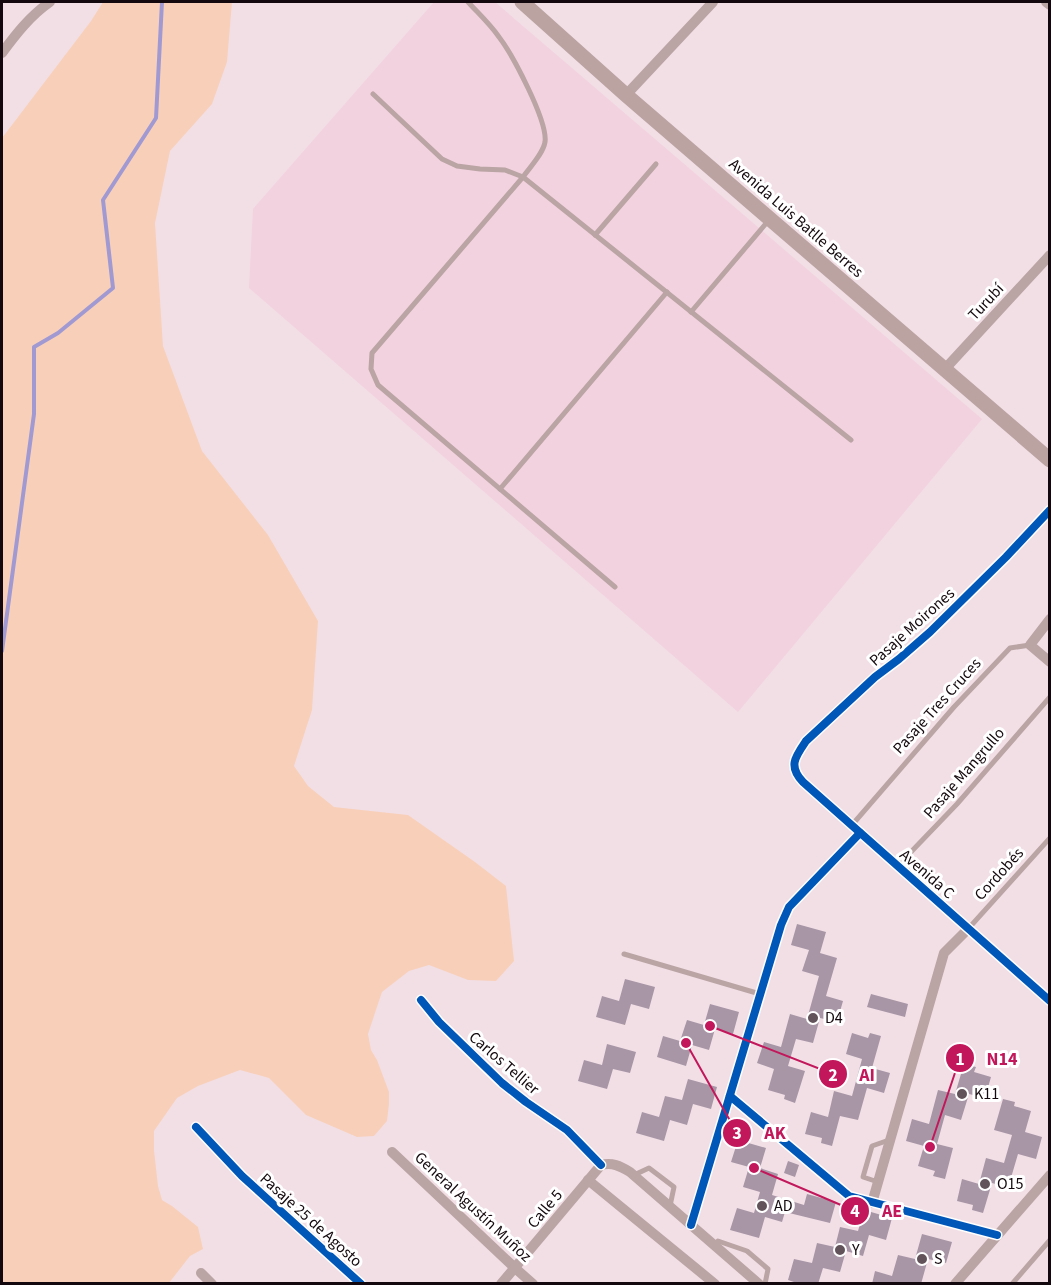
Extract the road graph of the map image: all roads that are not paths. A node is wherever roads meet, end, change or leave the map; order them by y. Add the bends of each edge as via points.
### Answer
1 (50, 2) edge
2 (468, 2) edge
3 (522, 2) edge
4 (713, 2) edge
5 (1046, 2) edge
6 (1050, 5) edge
7 (2, 53) edge
8 (373, 94) dead end
9 (626, 94) junction
10 (656, 164) dead end
11 (523, 177) junction
12 (770, 219) junction
13 (595, 235) junction
14 (1050, 255) edge
15 (667, 292) junction
16 (692, 312) junction
17 (944, 370) junction
18 (851, 440) dead end
19 (1050, 460) edge
20 (500, 489) junction
21 (1050, 510) edge
22 (615, 587) dead end
23 (1050, 619) edge
24 (1030, 645) junction
25 (1050, 662) edge
26 (1050, 697) edge
27 (794, 764) joint
28 (856, 829) junction
29 (1050, 838) edge
30 (899, 868) junction
31 (968, 929) junction
32 (624, 954) dead end
33 (760, 994) junction
34 (421, 1000) dead end
35 (1050, 1000) edge
36 (730, 1096) junction
37 (196, 1127) dead end
38 (891, 1139) junction
39 (393, 1152) dead end
40 (601, 1165) junction
41 (1050, 1174) edge
42 (634, 1175) junction
43 (588, 1180) junction
44 (878, 1182) junction
45 (872, 1203) junction
46 (670, 1206) junction
47 (691, 1225) junction
48 (997, 1234) junction
49 (1050, 1240) edge
50 (715, 1245) junction
51 (515, 1268) junction
52 (201, 1273) dead end
53 (212, 1284) edge
54 (361, 1284) edge
55 (501, 1284) edge
56 (533, 1284) edge
57 (716, 1284) edge
58 (759, 1284) edge
59 (765, 1284) edge
60 (955, 1284) edge
61 (1012, 1284) edge

1 - 7 street via 38,10
2 - 11 lane via 499,36 545,129 545,143
3 - 9 main road, Avenida Luis Batlle Berres
4 - 9 street
5 - 6 street
8 - 11 lane via 442,159 457,166 504,170
9 - 12 main road, Avenida Luis Batlle Berres
10 - 13 lane
11 - 13 lane
11 - 20 lane via 372,353 371,369 378,386
12 - 16 lane
12 - 17 main road, Avenida Luis Batlle Berres
13 - 15 lane
14 - 17 street, Turubí
15 - 16 lane
15 - 20 lane
16 - 18 lane
17 - 19 main road, Avenida Luis Batlle Berres
20 - 22 lane
21 - 27 street, Pasaje Moirones via 930,632 806,741
23 - 24 street
24 - 25 street
24 - 28 lane, Pasaje Tres Cruces via 1010,648 954,707
26 - 30 lane, Pasaje Mangrullo
27 - 28 street, Avenida C via 796,774
28 - 30 street, Avenida C
28 - 33 street via 789,907
29 - 31 lane, Cordobés
30 - 31 street, Avenida C
31 - 35 street, Avenida C
31 - 38 street via 944,953
32 - 33 lane
33 - 36 street
34 - 40 street, Carlos Tellier via 502,1083 567,1130
36 - 45 street via 849,1196
36 - 47 street
37 - 54 street, Pasaje 25 de Agosto via 242,1176
38 - 44 street
38 - 44 lane via 872,1146 864,1177
39 - 51 street, General Agustín Muñoz
40 - 42 street via 608,1163
40 - 43 street
41 - 48 street
42 - 46 street
42 - 46 lane via 649,1168 674,1187
43 - 51 street, Calle 5
43 - 57 street
44 - 45 street
45 - 48 street
46 - 47 street
47 - 50 street
48 - 60 street
49 - 61 lane
50 - 58 street
50 - 59 lane via 718,1241 747,1251 768,1269
51 - 55 street, Calle 5
51 - 56 street, General Agustín Muñoz
52 - 53 street

